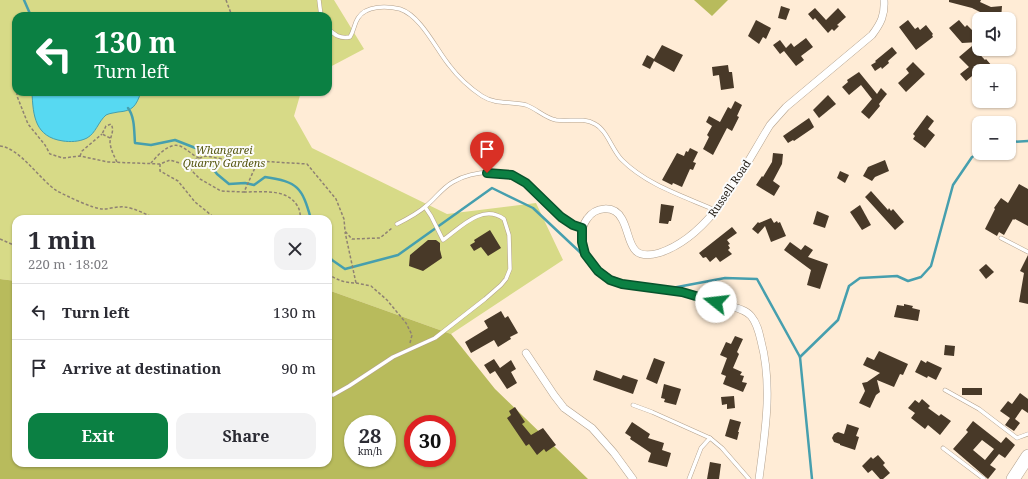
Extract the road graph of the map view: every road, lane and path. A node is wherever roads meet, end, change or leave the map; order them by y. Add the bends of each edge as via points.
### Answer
1 (226, 0) edge
2 (318, 0) edge
3 (884, 0) edge
4 (230, 12) edge
5 (320, 12) edge
6 (332, 32) edge
7 (17, 96) edge
8 (102, 134) junction
9 (110, 138) junction
10 (0, 146) edge
11 (80, 156) junction
12 (199, 158) junction
13 (258, 161) junction
14 (117, 162) junction
15 (151, 164) junction
16 (160, 164) junction
17 (186, 165) junction
18 (244, 192) junction
19 (425, 207) junction
20 (716, 210) junction
21 (146, 215) edge
22 (211, 215) edge
23 (300, 215) edge
24 (397, 224) joint
25 (582, 228) junction
26 (345, 231) junction
27 (1001, 238) dead end
28 (0, 239) edge
29 (12, 244) edge
30 (1028, 252) edge
31 (332, 276) edge
32 (356, 282) junction
33 (409, 350) junction
34 (526, 353) dead end
35 (945, 390) dead end
36 (333, 395) dead end
37 (633, 405) dead end
38 (1028, 434) edge
39 (710, 438) junction
40 (943, 448) dead end
41 (1028, 456) edge
42 (1028, 466) edge
43 (633, 479) edge
44 (689, 479) edge
45 (749, 479) edge
46 (759, 479) edge
47 (984, 479) edge
48 (1014, 479) edge

1 - 4 path
2 - 5 lane
3 - 20 street, Russell Road via 884,14 872,35 777,116
6 - 20 lane via 344,39 354,32 358,17 364,12 381,7 402,10 420,24 449,65 483,97 527,106 550,119 587,120 596,124 613,150 638,172 673,192
7 - 11 path via 28,124 50,154 62,158
8 - 9 path
8 - 9 path via 106,126 111,124 113,132
8 - 11 path via 82,151
9 - 14 path
10 - 21 path via 15,152 58,191 90,206 103,209 125,207
11 - 14 path
12 - 13 path via 206,156 240,162
12 - 15 path via 179,146 174,146 161,152
12 - 17 path
13 - 18 path
13 - 26 path via 307,164 336,199 344,219
14 - 15 path
15 - 16 path
16 - 17 path via 170,160
16 - 22 path via 160,171 178,181 195,202
17 - 18 path via 200,179 221,191
18 - 23 path via 274,192 288,196 298,207
19 - 24 lane
19 - 25 lane via 453,182 474,175 498,173 512,175 526,183 561,217
19 - 33 lane via 442,240 472,217 500,216 504,219 509,235 510,269 506,279 485,300 435,338
20 - 25 street, Russell Road via 690,236 660,252 648,255 638,253 632,247 621,216 613,210 596,210
24 - 26 path via 380,238 352,239
25 - 46 street via 585,254 598,271 610,280 705,298 750,315 762,342 767,375 766,428
26 - 32 path
27 - 30 lane
28 - 29 path
31 - 32 path via 346,283
32 - 33 path via 371,286 387,300 406,323 412,335
33 - 36 lane
34 - 43 street via 564,408 592,428
35 - 38 lane via 982,411 1017,438
37 - 39 lane
39 - 44 lane via 702,448
39 - 45 lane
40 - 47 lane
41 - 48 highway
42 - 48 highway

